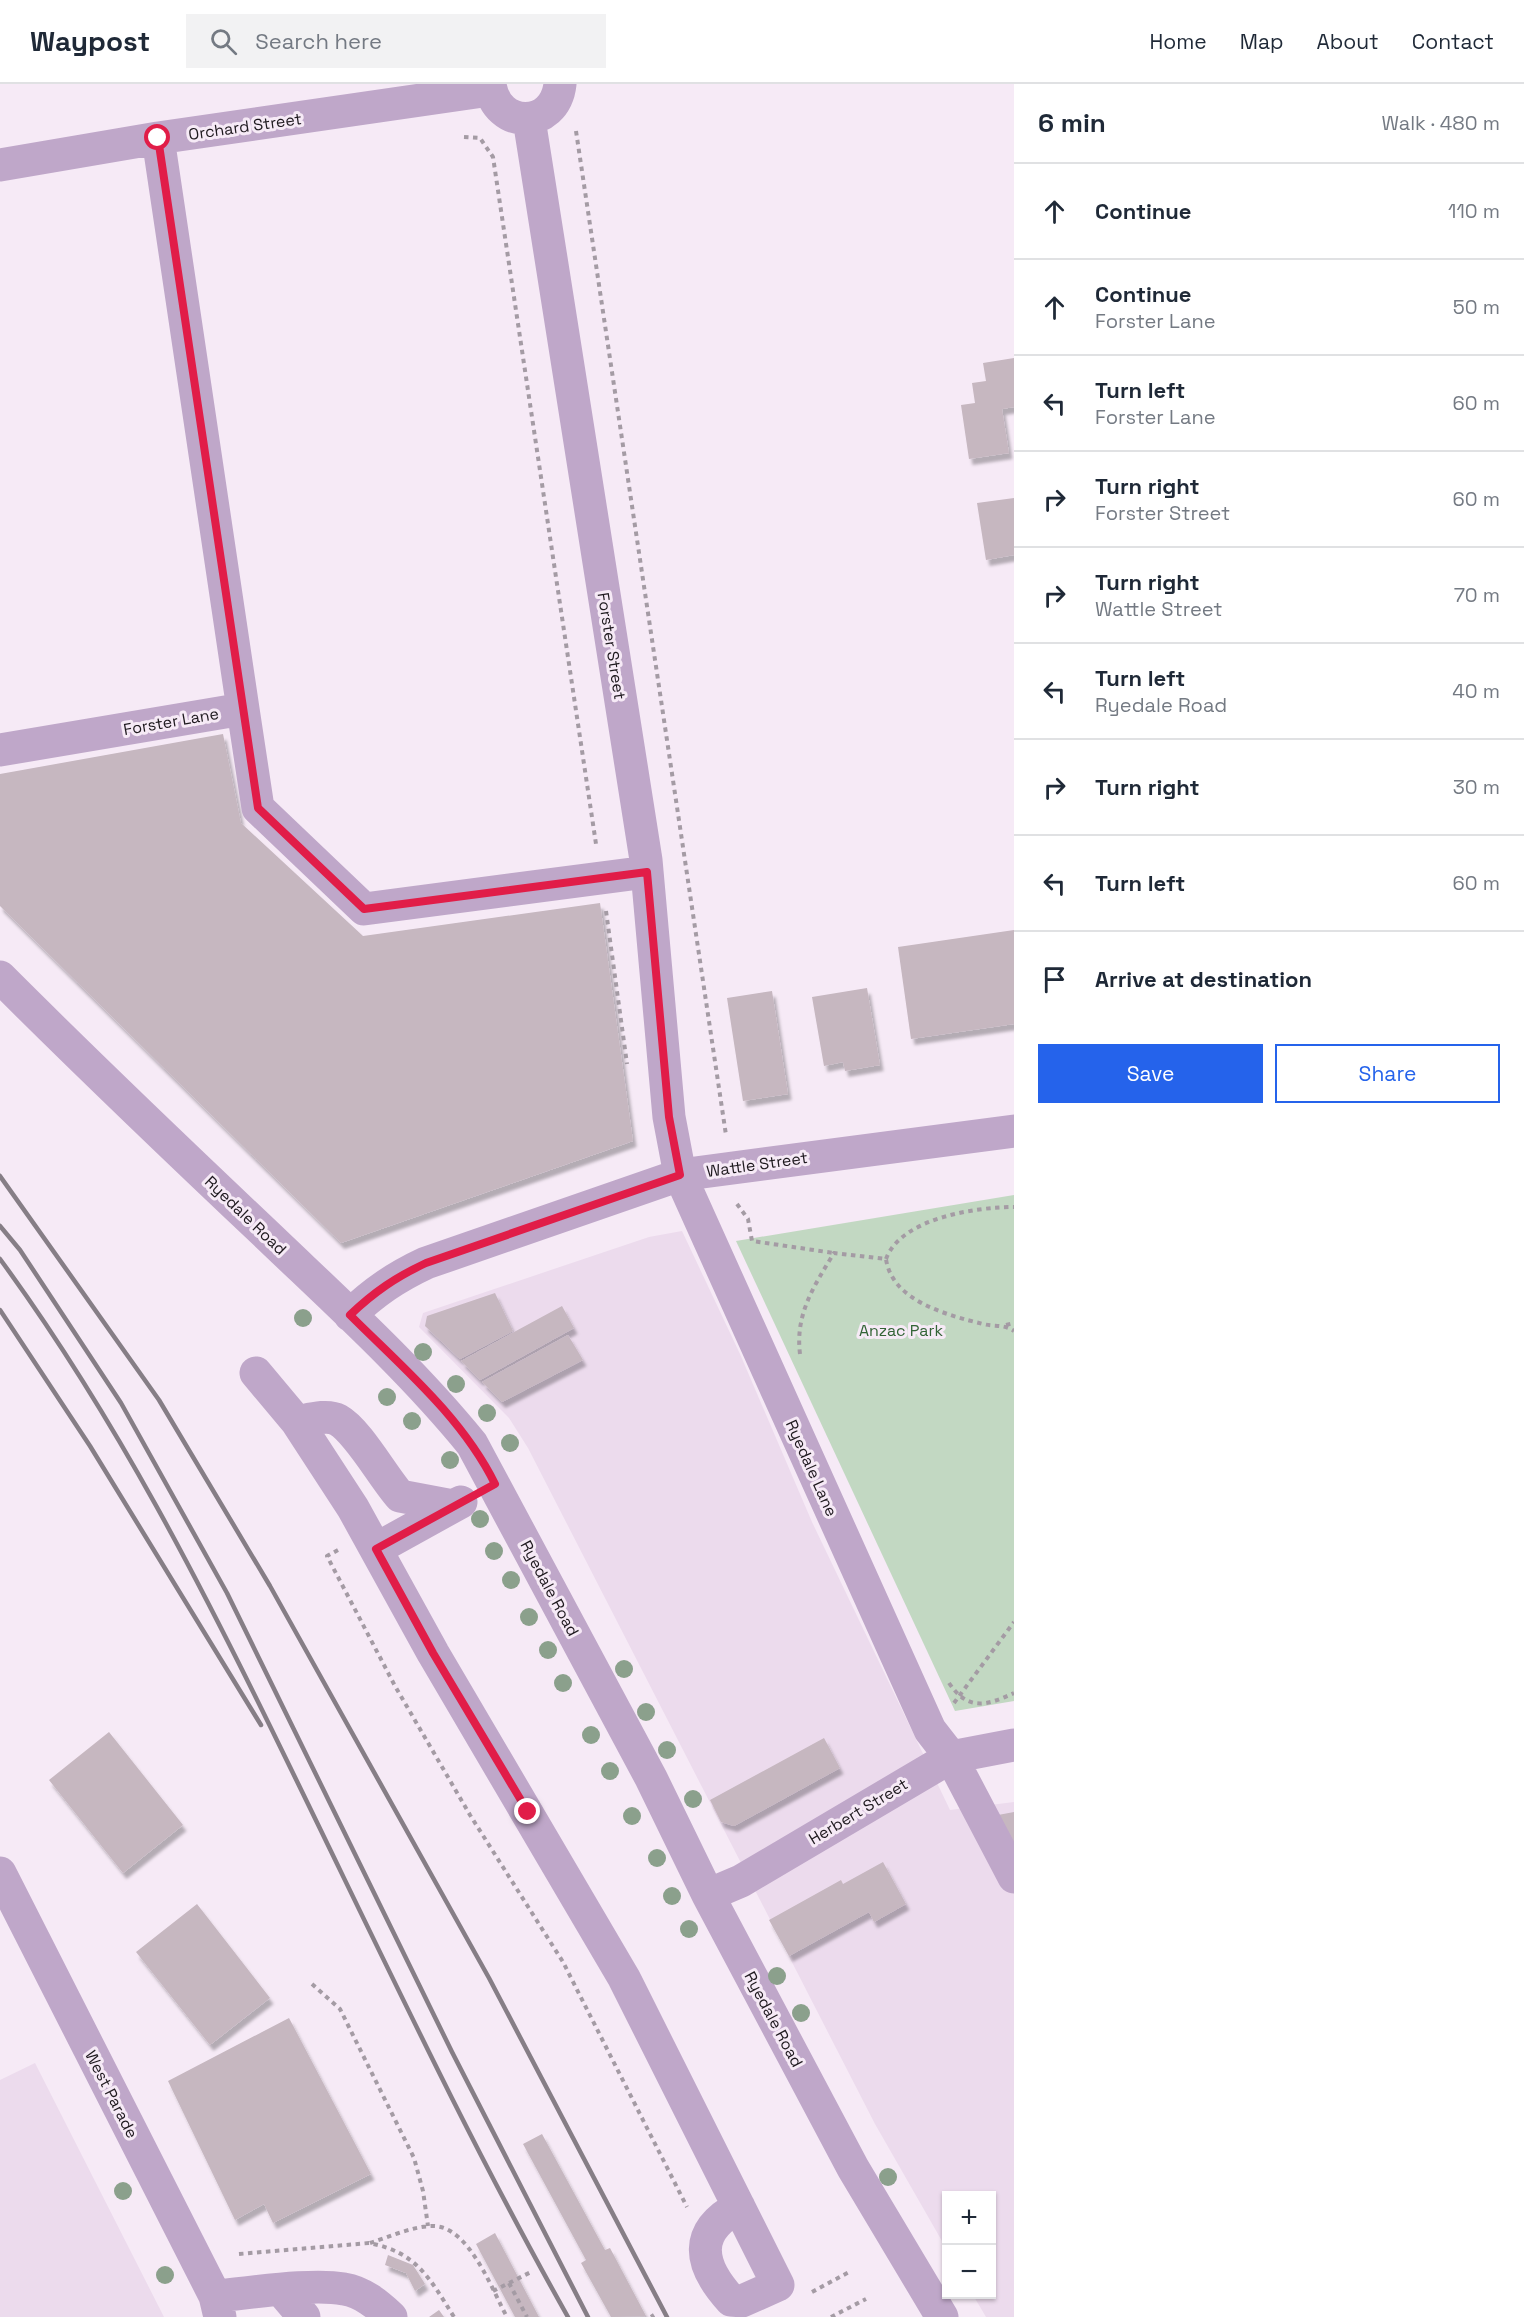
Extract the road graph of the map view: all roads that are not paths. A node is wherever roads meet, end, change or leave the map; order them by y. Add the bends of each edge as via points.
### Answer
1 (560, 84) edge
2 (490, 87) edge
3 (530, 118) junction
4 (158, 138) junction
5 (0, 165) edge
6 (243, 709) junction
7 (0, 750) edge
8 (647, 872) junction
9 (0, 977) edge
10 (1014, 1131) edge
11 (680, 1175) junction
12 (350, 1315) junction
13 (256, 1372) dead end
14 (297, 1422) junction
15 (495, 1484) junction
16 (453, 1506) junction
17 (372, 1541) junction
18 (1014, 1744) edge
19 (951, 1757) junction
20 (0, 1873) edge
21 (1014, 1877) edge
22 (708, 1895) junction
23 (739, 2206) dead end
24 (321, 2288) junction
25 (282, 2291) junction
26 (218, 2306) edge
27 (304, 2317) edge
28 (349, 2317) edge
29 (391, 2317) edge
30 (942, 2317) edge

1 - 3 street via 551,108
2 - 3 street via 497,106 506,114
2 - 4 street, Orchard Street
3 - 8 street, Forster Street
4 - 5 street, Orchard Street
4 - 6 street
6 - 7 street, Forster Lane
6 - 8 street, Forster Lane via 258,808 364,909
8 - 11 street, Forster Street via 669,1117
9 - 12 street, Ryedale Road
10 - 11 street, Wattle Street
11 - 12 street, Wattle Street via 426,1263 376,1291
11 - 19 street, Ryedale Lane via 930,1730
12 - 15 street, Ryedale Road via 449,1416 472,1444
13 - 14 street
14 - 16 street via 337,1419 400,1496
14 - 17 street
15 - 16 street
15 - 22 street, Ryedale Road via 651,1778
16 - 17 street
17 - 23 street via 433,1653 624,1978
18 - 19 street, Herbert Street
19 - 21 street, Ryedale Lane
19 - 22 street, Herbert Street via 741,1881
20 - 26 street, West Parade
22 - 30 street, Ryedale Road via 853,2168
24 - 25 street
24 - 28 street
24 - 29 street via 345,2289 366,2297
25 - 26 street
25 - 27 street

